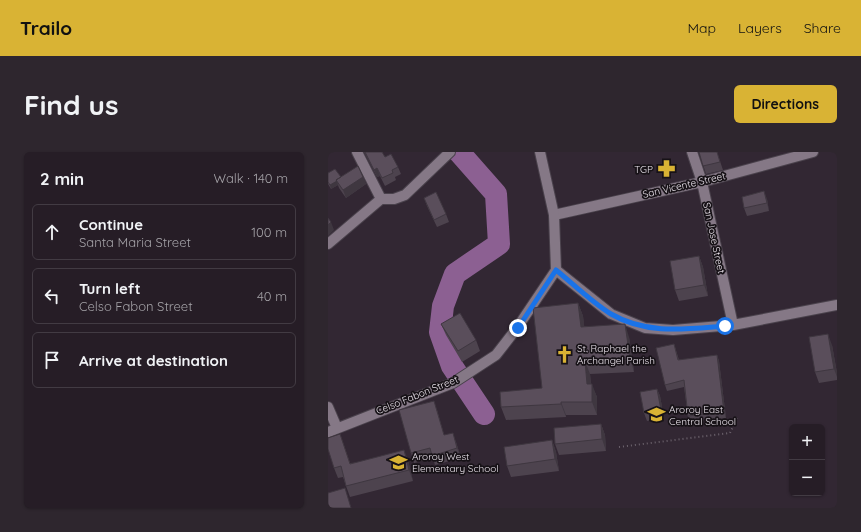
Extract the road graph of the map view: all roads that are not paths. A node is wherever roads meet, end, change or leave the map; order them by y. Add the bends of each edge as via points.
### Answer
1 (357, 152) edge
2 (450, 152) edge
3 (540, 152) edge
4 (692, 152) edge
5 (813, 152) edge
6 (702, 182) junction
7 (381, 199) junction
8 (554, 215) junction
9 (328, 244) edge
10 (556, 270) junction
11 (837, 304) edge
12 (733, 325) junction
13 (328, 407) edge
14 (333, 430) edge

1 - 7 street
2 - 7 street via 405,195 394,199
3 - 8 street
4 - 6 street, San Jose Street
5 - 6 street, San Vicente Street
6 - 8 street, San Vicente Street
6 - 12 street, San Jose Street
7 - 9 street
8 - 10 street
10 - 12 street via 611,314 645,328 673,330
10 - 14 street, Celso Fabon Street via 518,328 496,355 453,383
11 - 12 street
13 - 14 street

